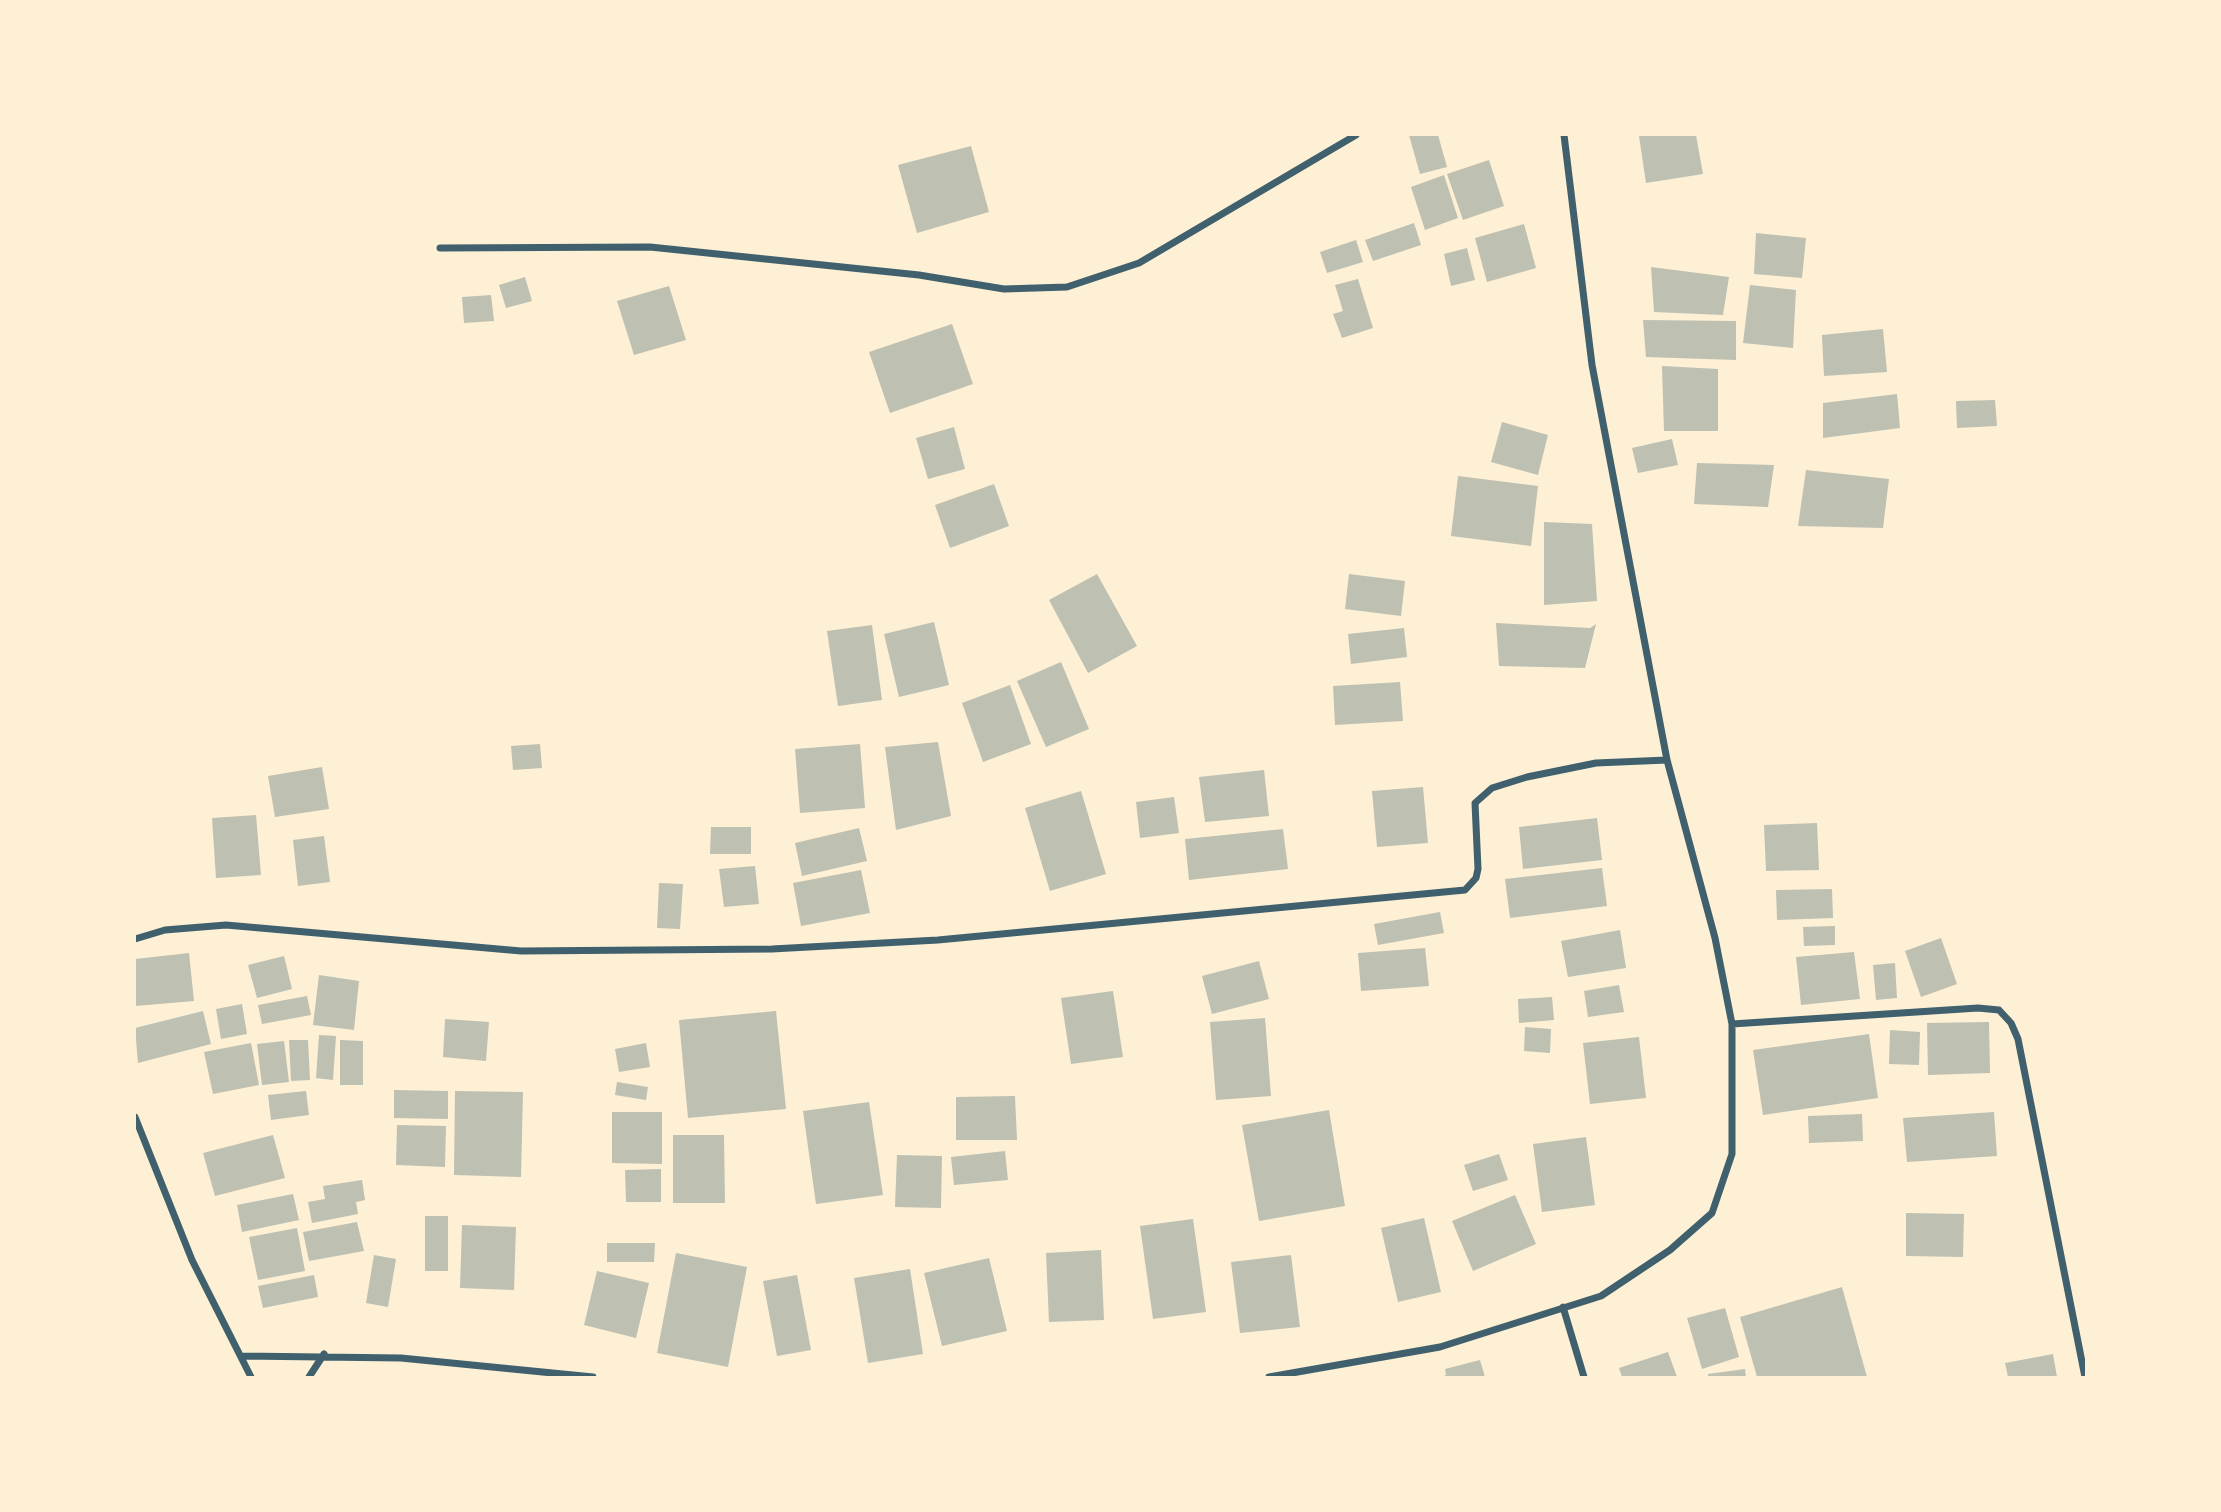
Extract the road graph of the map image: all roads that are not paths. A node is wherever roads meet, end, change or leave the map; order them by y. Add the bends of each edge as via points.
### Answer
1 (1356, 135) edge
2 (1564, 135) edge
3 (440, 248) dead end
4 (1667, 760) junction
5 (135, 939) edge
6 (1731, 1024) junction
7 (135, 1117) edge
8 (1563, 1307) junction
9 (324, 1354) junction
10 (242, 1356) junction
11 (251, 1377) edge
12 (309, 1377) edge
13 (593, 1377) edge
14 (1269, 1377) edge
15 (1584, 1377) edge
16 (2085, 1377) edge

1 - 3 street via 1139,263 1067,286 1004,289 919,275 650,247
2 - 4 street via 1592,365
4 - 5 street via 1596,763 1492,789 1475,803 1478,869 1465,890 965,937 772,949 522,951 226,925 166,930
4 - 6 street via 1716,938
6 - 8 street via 1732,1154 1712,1213 1670,1250 1601,1296
6 - 16 street via 1999,1010 2018,1039
7 - 10 street via 192,1260
8 - 14 street via 1440,1348
8 - 15 street
9 - 10 street
9 - 12 street
9 - 13 street
10 - 11 street

